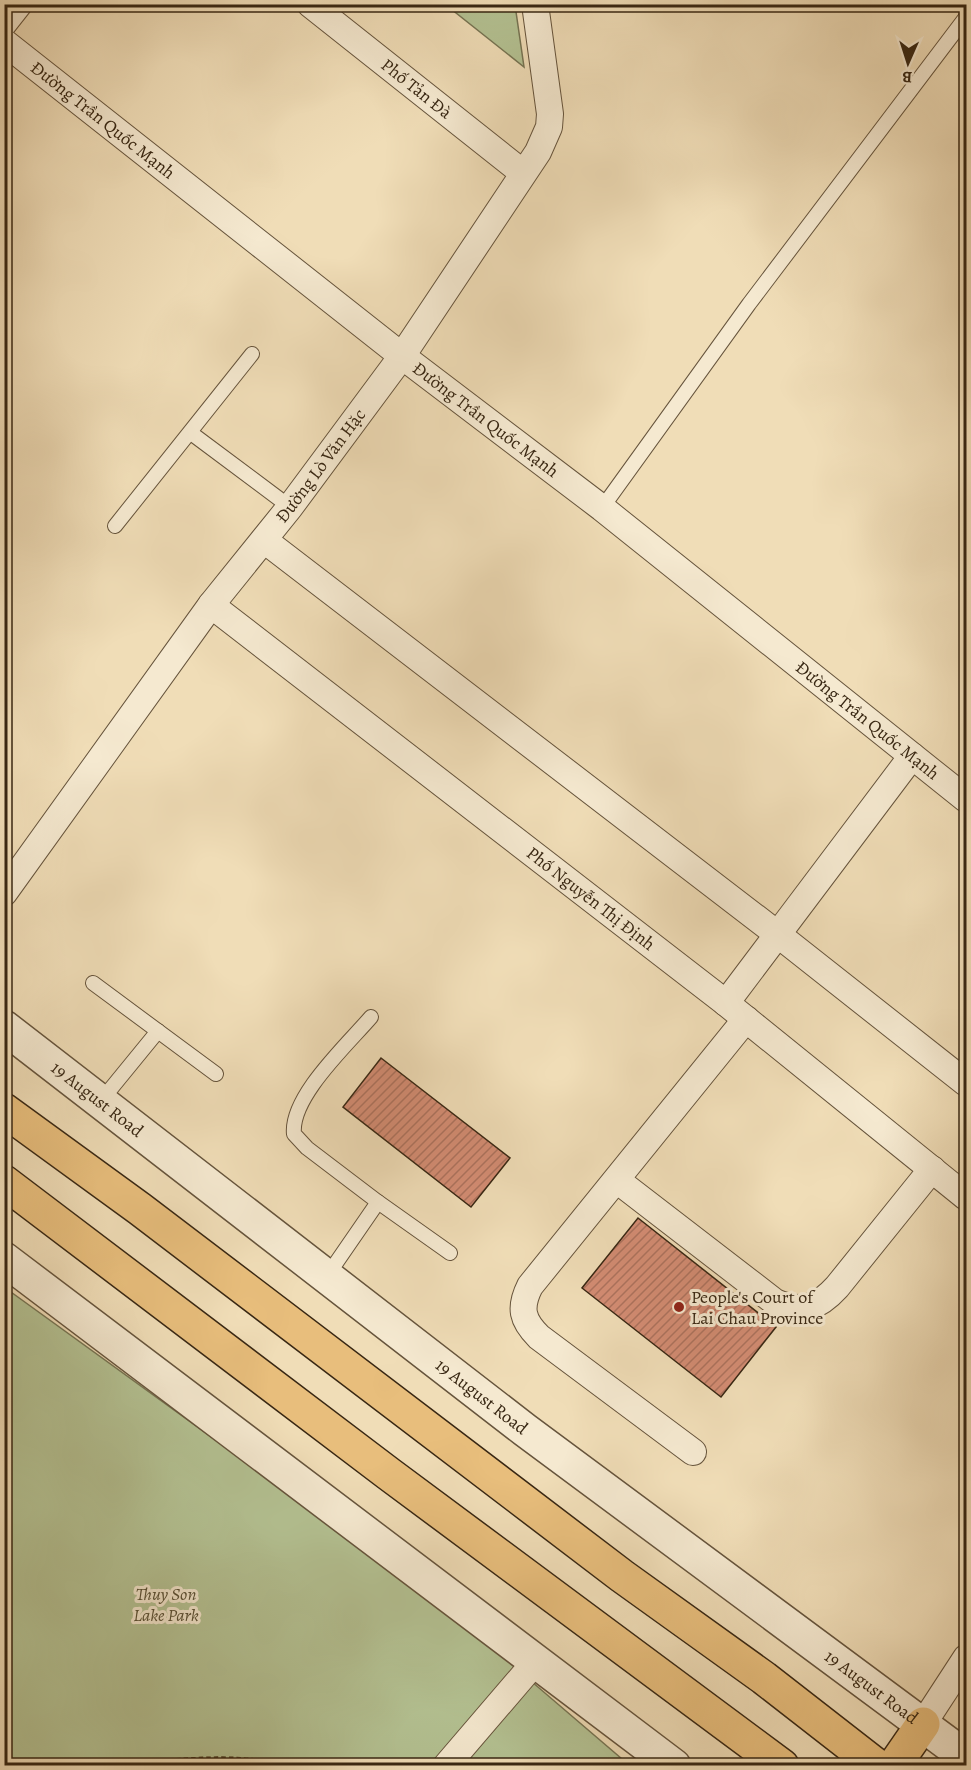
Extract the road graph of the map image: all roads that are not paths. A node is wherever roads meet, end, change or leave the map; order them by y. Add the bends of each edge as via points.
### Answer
1 (19, 4) edge
2 (310, 4) edge
3 (535, 4) edge
4 (966, 17) edge
5 (4, 22) edge
6 (4, 42) edge
7 (523, 173) junction
8 (252, 354) dead end
9 (402, 356) junction
10 (191, 433) junction
11 (290, 507) junction
12 (602, 508) junction
13 (115, 526) dead end
14 (264, 540) junction
15 (211, 605) junction
16 (912, 756) junction
17 (966, 799) edge
18 (4, 893) edge
19 (776, 933) junction
20 (93, 983) dead end
21 (726, 1003) junction
22 (371, 1017) dead end
23 (746, 1019) junction
24 (4, 1027) edge
25 (158, 1031) junction
26 (216, 1074) dead end
27 (966, 1083) edge
28 (100, 1102) junction
29 (4, 1110) edge
30 (932, 1169) junction
31 (618, 1181) junction
32 (4, 1182) edge
33 (966, 1197) edge
34 (378, 1202) junction
35 (450, 1253) dead end
36 (4, 1259) edge
37 (327, 1276) junction
38 (693, 1452) dead end
39 (966, 1658) edge
40 (536, 1661) junction
41 (923, 1724) junction
42 (966, 1757) edge
43 (446, 1766) edge
44 (674, 1766) edge
45 (782, 1766) edge
46 (877, 1766) edge
47 (894, 1766) edge

1 - 5 street
2 - 7 street, Phố Tản Đà
3 - 7 street, Đường Lò Văn Hặc via 549,127
4 - 12 lane via 749,304
6 - 9 street, Đường Trần Quốc Mạnh
7 - 9 street, Đường Lò Văn Hặc
8 - 10 lane
9 - 11 street, Đường Lò Văn Hặc
9 - 12 street, Đường Trần Quốc Mạnh
10 - 11 lane
10 - 13 lane
11 - 14 street, Đường Lò Văn Hặc
12 - 16 street, Đường Trần Quốc Mạnh
14 - 15 street, Đường Lò Văn Hặc
14 - 19 street
15 - 18 street, Đường Lò Văn Hặc
15 - 21 street, Phố Nguyễn Thị Định
16 - 17 street, Đường Trần Quốc Mạnh
16 - 19 street
19 - 21 street
19 - 27 street
20 - 25 lane
21 - 23 street, Phố Nguyễn Thị Định
22 - 34 lane via 314,1084 295,1114 293,1125 294,1134 307,1148
23 - 30 street, Phố Nguyễn Thị Định
23 - 31 street
24 - 28 street, 19 August Road
25 - 26 lane
25 - 28 lane
28 - 37 street, 19 August Road
29 - 46 highway
30 - 31 street via 837,1287 820,1304 808,1309 775,1302
30 - 33 street, Phố Nguyễn Thị Định
31 - 38 street via 530,1286 524,1298 524,1318 539,1337
32 - 45 highway
34 - 35 lane
34 - 37 lane
36 - 40 street
37 - 41 street, 19 August Road via 525,1430
39 - 41 street
40 - 43 street
40 - 44 street
41 - 42 street, 19 August Road
41 - 47 highway

